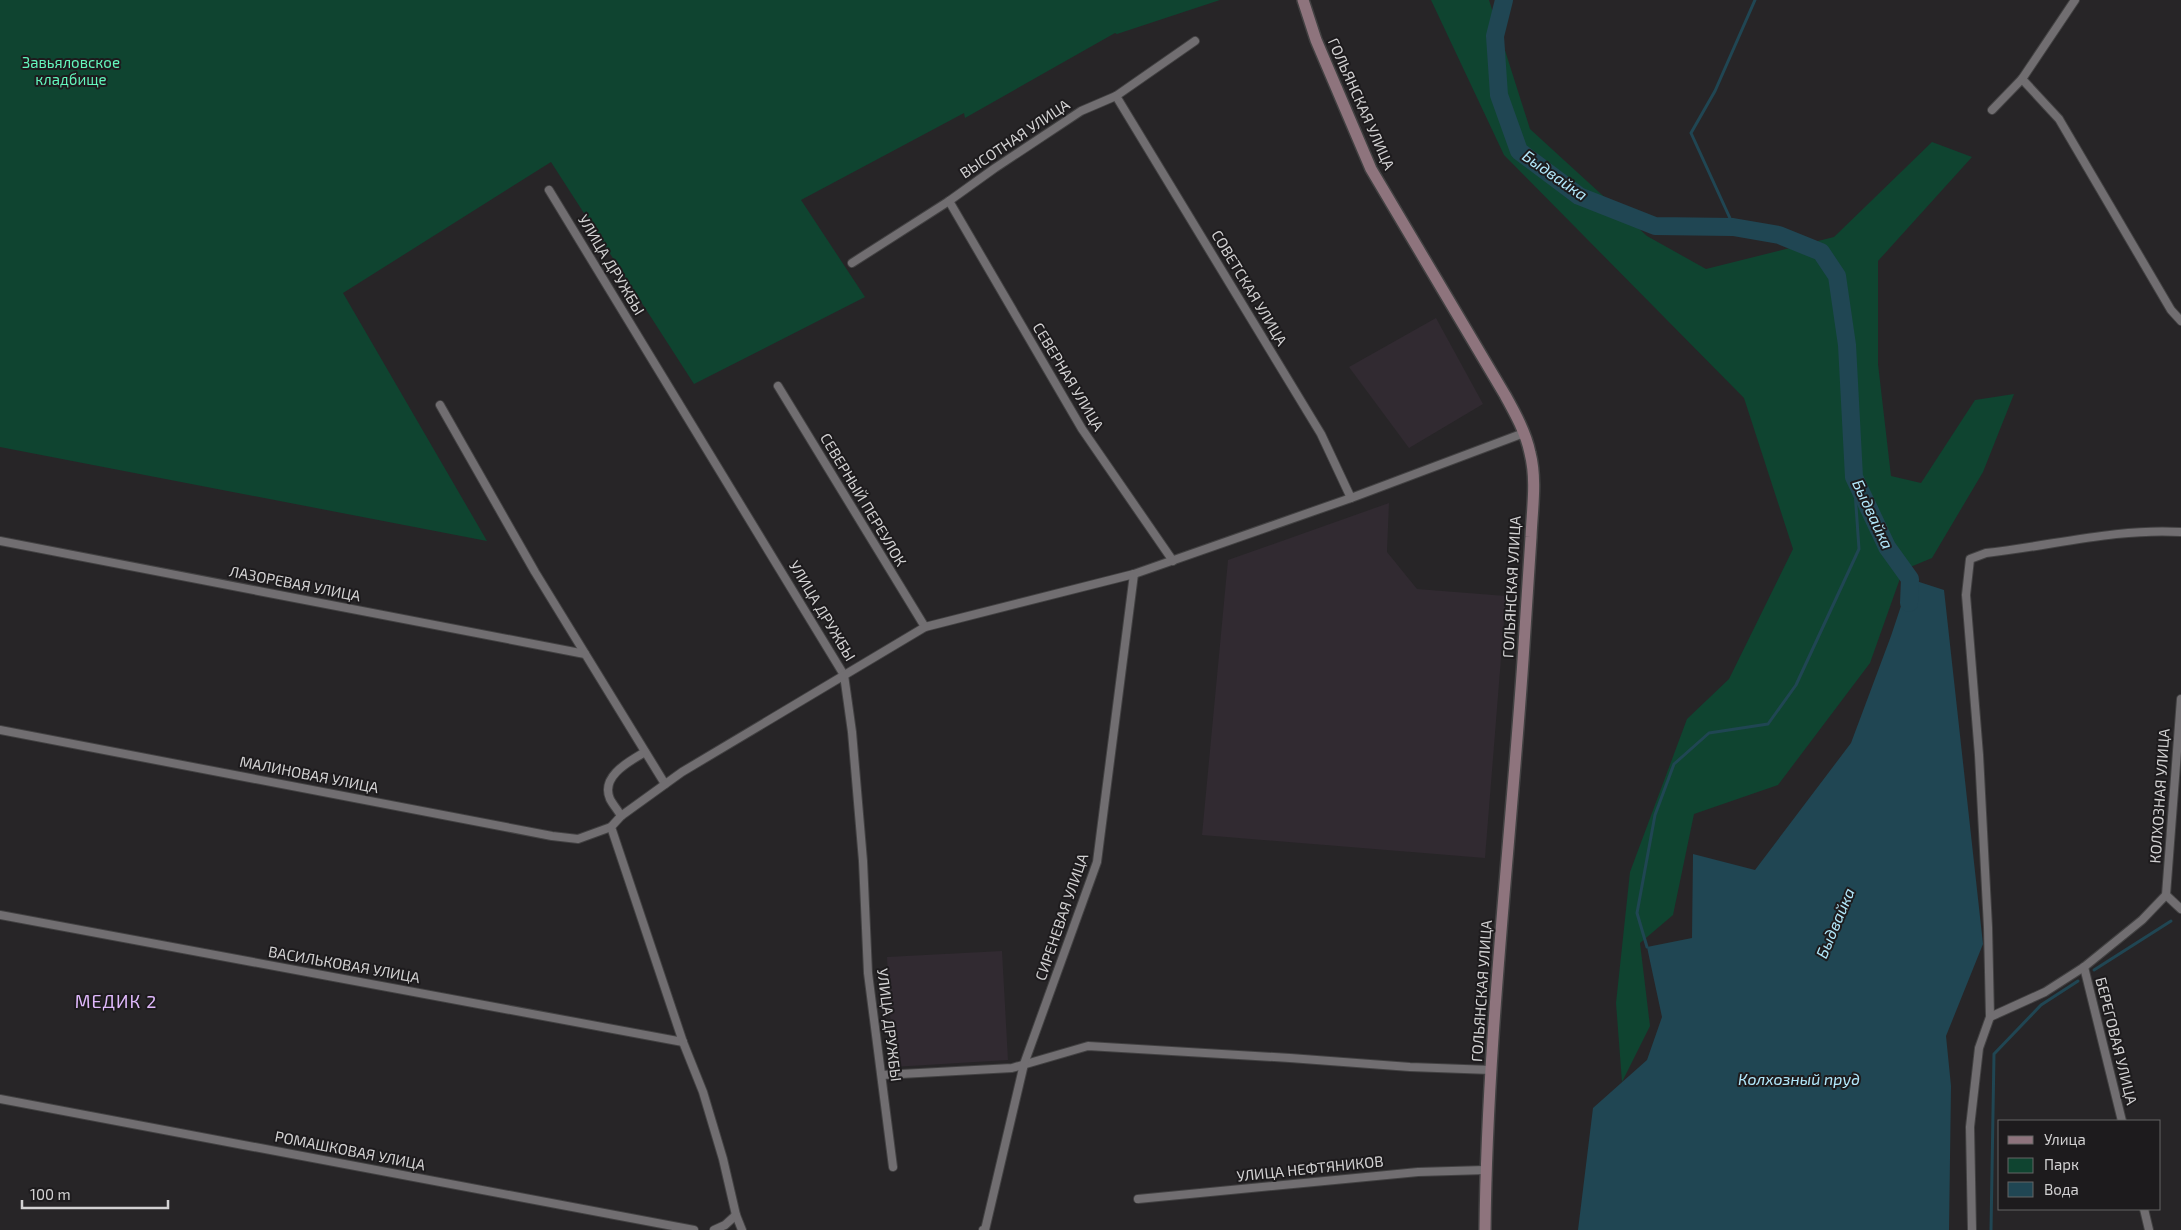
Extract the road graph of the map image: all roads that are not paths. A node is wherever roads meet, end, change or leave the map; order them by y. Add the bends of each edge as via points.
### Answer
1 (1302, 0) edge
2 (2075, 0) edge
3 (1195, 41) dead end
4 (2022, 80) junction
5 (1116, 96) junction
6 (1992, 110) dead end
7 (548, 190) dead end
8 (949, 202) junction
9 (852, 263) dead end
10 (2181, 321) edge
11 (778, 386) dead end
12 (440, 405) dead end
13 (1524, 433) junction
14 (1352, 498) junction
15 (2181, 532) edge
16 (0, 541) edge
17 (1173, 561) junction
18 (1134, 574) junction
19 (925, 627) junction
20 (585, 654) junction
21 (844, 675) junction
22 (2181, 699) edge
23 (0, 730) edge
24 (645, 752) junction
25 (665, 784) junction
26 (621, 816) junction
27 (611, 827) junction
28 (2166, 895) junction
29 (2181, 909) edge
30 (0, 915) edge
31 (2084, 967) junction
32 (1990, 1017) junction
33 (683, 1042) junction
34 (1024, 1064) junction
35 (1492, 1070) junction
36 (882, 1075) junction
37 (0, 1098) edge
38 (2122, 1120) edge
39 (893, 1167) dead end
40 (1485, 1170) junction
41 (1138, 1199) dead end
42 (2144, 1210) edge
43 (736, 1215) junction
44 (694, 1230) edge
45 (714, 1230) edge
46 (742, 1230) edge
47 (983, 1230) edge
48 (1484, 1230) edge
49 (1972, 1230) edge
50 (2149, 1230) edge

1 - 13 main road, ГОЛЬЯНСКАЯ УЛИЦА via 1371,169 1505,395
2 - 4 street
3 - 5 street, ВЫСОТНАЯ УЛИЦА
4 - 6 street
4 - 10 street via 2059,119 2171,310
5 - 8 street, ВЫСОТНАЯ УЛИЦА via 1081,111
5 - 14 street, СОВЕТСКАЯ УЛИЦА via 1321,434
7 - 21 street, УЛИЦА ДРУЖБЫ
8 - 9 street, ВЫСОТНАЯ УЛИЦА
8 - 17 street, СЕВЕРНАЯ УЛИЦА via 1082,429
11 - 19 street, СЕВЕРНЫЙ ПЕРЕУЛОК
12 - 20 street
13 - 14 street
13 - 35 main road, ГОЛЬЯНСКАЯ УЛИЦА via 1531,462 1532,518
14 - 17 street
15 - 32 street via 2117,534 1986,553 1970,559 1966,595 1979,755
16 - 20 street, ЛАЗОРЕВАЯ УЛИЦА
17 - 18 street
18 - 19 street
18 - 34 street, СИРЕНЕВАЯ УЛИЦА via 1097,862
19 - 21 street
20 - 24 street
21 - 25 street
21 - 36 street, УЛИЦА ДРУЖБЫ via 852,732 868,974
22 - 28 street, КОЛХОЗНАЯ УЛИЦА
23 - 27 street, МАЛИНОВАЯ УЛИЦА via 552,836 578,839
24 - 25 street
24 - 26 street via 618,769 610,782 609,797
25 - 26 street
26 - 27 street
27 - 33 street
28 - 29 street
28 - 31 street via 2142,920
30 - 33 street, ВАСИЛЬКОВАЯ УЛИЦА
31 - 32 street via 2045,992
31 - 38 street, БЕРЕГОВАЯ УЛИЦА
32 - 49 street via 1979,1048 1970,1127
33 - 43 street via 703,1092
34 - 35 street via 1088,1046
34 - 36 street via 1012,1068
34 - 47 street, СИРЕНЕВАЯ УЛИЦА via 986,1230
35 - 40 main road, ГОЛЬЯНСКАЯ УЛИЦА
36 - 39 street, УЛИЦА ДРУЖБЫ
37 - 44 street, РОМАШКОВАЯ УЛИЦА
40 - 41 street, УЛИЦА НЕФТЯНИКОВ via 1418,1172
40 - 48 main road, ГОЛЬЯНСКАЯ УЛИЦА
42 - 50 street
43 - 45 street
43 - 46 street

